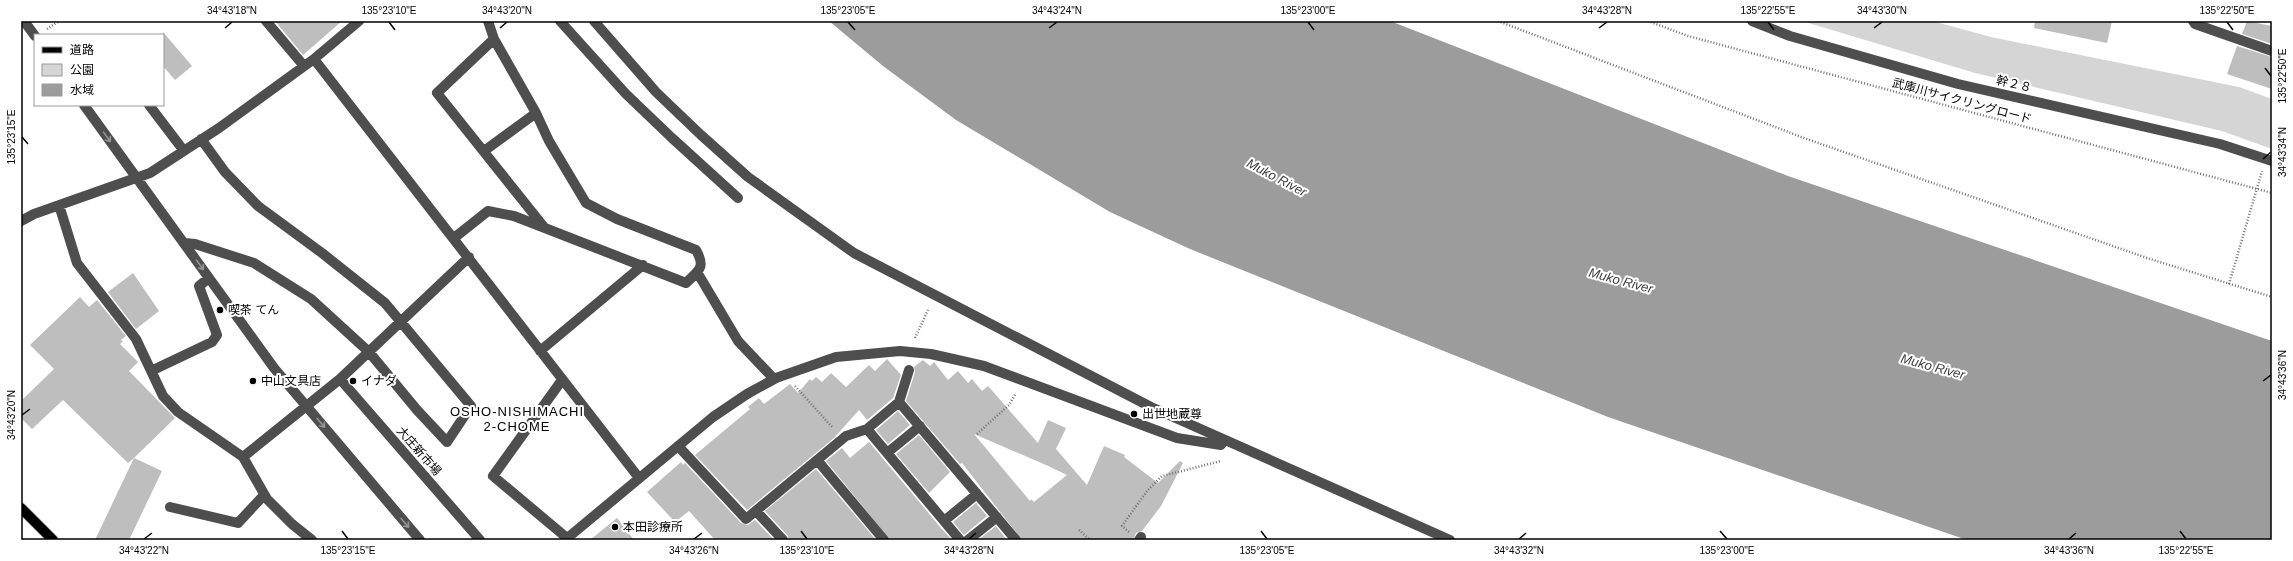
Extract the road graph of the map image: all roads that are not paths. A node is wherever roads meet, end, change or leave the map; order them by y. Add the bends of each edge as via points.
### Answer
1 (266, 21) edge
2 (359, 21) edge
3 (488, 21) edge
4 (560, 21) edge
5 (594, 21) edge
6 (1752, 21) edge
7 (2193, 21) edge
8 (26, 24) edge
9 (34, 35) edge
10 (494, 39) junction
11 (2272, 51) edge
12 (314, 59) junction
13 (304, 66) junction
14 (85, 106) edge
15 (150, 106) edge
16 (536, 113) junction
17 (201, 139) junction
18 (184, 151) junction
19 (484, 151) junction
20 (2272, 162) edge
21 (137, 178) junction
22 (738, 198) dead end
23 (59, 205) junction
24 (21, 221) edge
25 (544, 227) junction
26 (454, 238) junction
27 (184, 243) junction
28 (469, 257) junction
29 (643, 265) junction
30 (697, 272) junction
31 (209, 278) junction
32 (401, 321) junction
33 (540, 350) junction
34 (369, 352) junction
35 (909, 370) dead end
36 (151, 371) junction
37 (340, 378) junction
38 (774, 379) junction
39 (562, 380) junction
40 (899, 402) junction
41 (306, 406) junction
42 (920, 426) junction
43 (867, 429) junction
44 (1224, 440) junction
45 (678, 446) junction
46 (887, 453) junction
47 (243, 457) junction
48 (817, 460) junction
49 (639, 478) junction
50 (977, 494) junction
51 (264, 495) junction
52 (170, 507) dead end
53 (21, 508) edge
54 (756, 511) junction
55 (997, 517) junction
56 (944, 521) junction
57 (566, 539) edge
58 (53, 540) edge
59 (312, 540) edge
60 (420, 540) edge
61 (480, 540) edge
62 (781, 540) edge
63 (884, 540) edge
64 (960, 540) edge
65 (968, 540) edge
66 (1016, 540) edge
67 (1450, 540) edge

1 - 13 street
2 - 12 street
3 - 10 street
4 - 22 street via 626,94
5 - 44 street via 656,92 748,177 854,253 1152,407
6 - 20 street, 幹２８ via 1790,36 1958,84 2220,144
7 - 11 street via 2195,24
8 - 9 street
10 - 16 street
10 - 19 street via 437,93
12 - 13 street
12 - 26 street
13 - 17 street
14 -> 21 street
15 - 18 street
16 - 19 street
16 - 30 street via 549,142 586,203 624,222 696,250 702,260
17 - 18 street
17 - 32 street via 226,172 258,206 360,282
18 - 21 street via 150,173
19 - 25 street
21 - 23 street
21 - 27 street
23 - 24 street
23 - 36 street via 77,263 136,339
25 - 26 street via 514,216 488,211
25 - 29 street
26 - 28 street
27 -> 31 street
27 - 34 street via 195,244 254,263 311,298
28 - 32 street
28 - 33 street
29 - 30 street via 686,283
29 - 33 street
30 - 38 street via 738,341
31 - 36 street via 199,286 217,335 212,342
31 - 41 street via 274,368
32 - 34 street
32 - 34 street via 471,406 447,442 416,410
33 - 39 street
34 - 37 street
35 - 40 street
36 - 47 street via 163,396 171,405
37 - 41 street
37 - 61 street, 大庄新市場
38 - 44 street via 836,357 909,352 931,354 984,366 1177,438 1221,445
38 - 45 street via 713,417
39 - 49 street
39 - 57 street via 493,476
40 - 42 street
40 - 43 street
41 - 47 street
41 -> 60 street
42 - 46 street
42 - 50 street
43 - 46 street
43 - 48 street via 843,439
44 - 67 street
45 - 49 street
45 - 54 street via 746,519
46 - 56 street
47 - 51 street
48 - 54 street
48 - 63 street
49 - 57 street
50 - 55 street
50 - 56 street
51 - 52 street via 238,523
51 - 59 street via 280,513
53 - 58 main road
54 - 62 street
55 - 65 street
55 - 66 street
56 - 64 street

